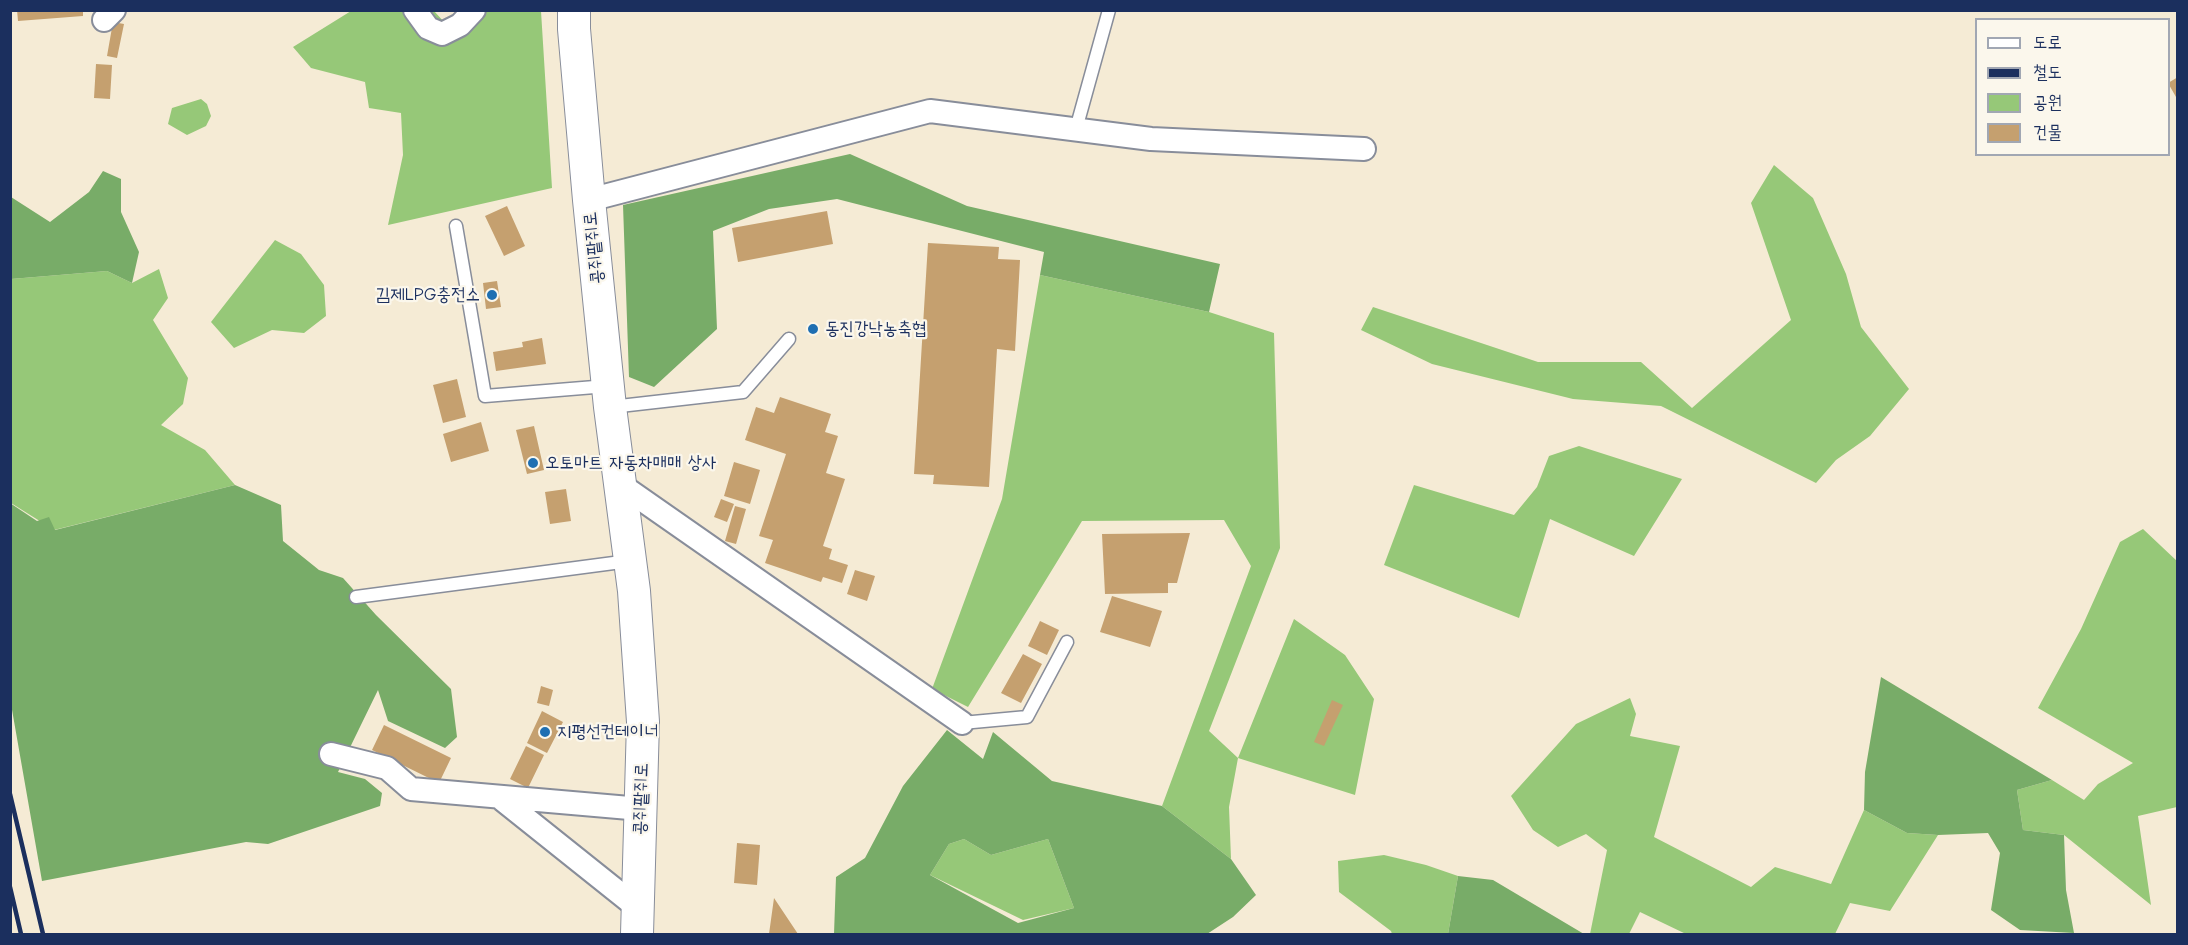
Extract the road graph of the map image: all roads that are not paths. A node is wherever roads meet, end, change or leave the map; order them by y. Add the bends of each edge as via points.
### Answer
1 (414, 10) edge
2 (474, 10) edge
3 (574, 10) edge
4 (1109, 10) edge
5 (1076, 129) junction
6 (1364, 149) dead end
7 (589, 200) junction
8 (456, 226) dead end
9 (789, 339) dead end
10 (609, 396) junction
11 (621, 485) junction
12 (630, 561) junction
13 (356, 597) dead end
14 (1067, 642) dead end
15 (962, 723) joint
16 (331, 754) dead end
17 (499, 797) junction
18 (640, 809) junction
19 (638, 921) edge

1 - 2 street via 428,28 442,34 460,25
3 - 7 main road, 콩쥐팥쥐로
4 - 5 lane
5 - 6 street via 1151,139
5 - 7 street via 930,111
7 - 10 main road, 콩쥐팥쥐로
8 - 10 lane via 485,396
9 - 10 lane via 743,392
10 - 11 main road, 콩쥐팥쥐로
11 - 12 main road, 콩쥐팥쥐로
11 - 15 street
12 - 13 lane
12 - 18 main road, 콩쥐팥쥐로 via 643,722
14 - 15 lane via 1027,717
16 - 17 street via 387,768 411,789
17 - 18 street
17 - 19 street
18 - 19 main road, 콩쥐팥쥐로

